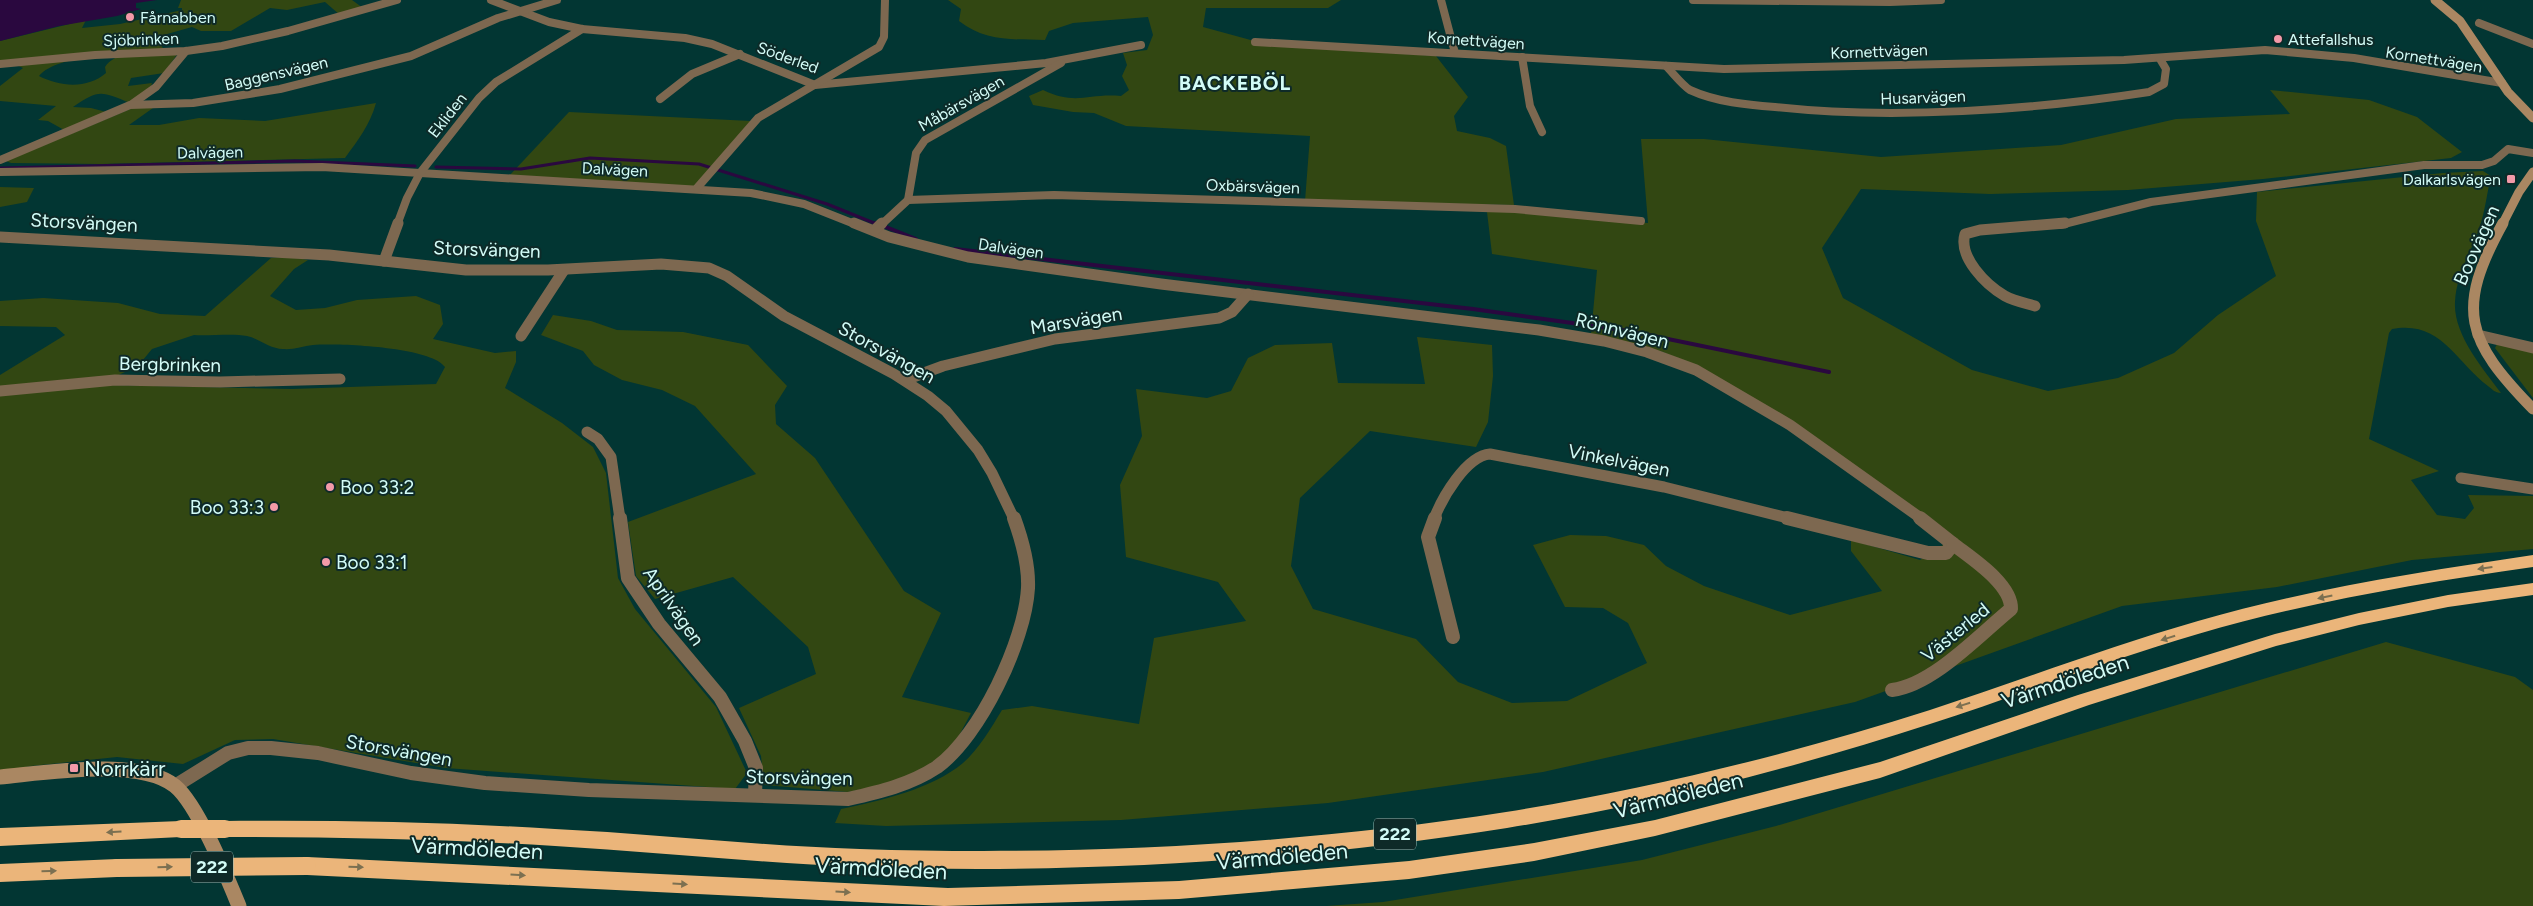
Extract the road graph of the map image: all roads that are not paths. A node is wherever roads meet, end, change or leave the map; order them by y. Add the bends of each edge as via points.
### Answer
1 (397, 0) edge
2 (491, 0) edge
3 (557, 0) edge
4 (884, 0) edge
5 (1441, 0) edge
6 (1693, 0) edge
7 (1826, 0) edge
8 (1941, 0) edge
9 (2435, 0) edge
10 (518, 11) junction
11 (2479, 23) dead end
12 (582, 29) junction
13 (1255, 42) dead end
14 (2533, 44) edge
15 (1141, 45) dead end
16 (186, 51) junction
17 (1456, 53) junction
18 (740, 54) junction
19 (1522, 57) junction
20 (1068, 59) junction
21 (2160, 59) junction
22 (0, 64) edge
23 (1666, 66) junction
24 (2502, 83) junction
25 (815, 85) junction
26 (660, 98) dead end
27 (130, 105) junction
28 (2533, 118) edge
29 (1542, 132) dead end
30 (2533, 153) edge
31 (1, 160) edge
32 (0, 172) edge
33 (2533, 172) edge
34 (420, 173) junction
35 (697, 188) junction
36 (908, 200) junction
37 (1641, 221) dead end
38 (875, 230) junction
39 (0, 237) edge
40 (384, 261) junction
41 (564, 270) junction
42 (1217, 290) joint
43 (1248, 294) junction
44 (2034, 306) dead end
45 (2478, 335) junction
46 (521, 336) dead end
47 (2533, 348) edge
48 (340, 379) dead end
49 (905, 380) junction
50 (0, 391) edge
51 (2533, 409) edge
52 (587, 432) dead end
53 (2461, 478) dead end
54 (2533, 489) edge
55 (1949, 549) junction
56 (2533, 561) edge
57 (2533, 589) edge
58 (1453, 638) dead end
59 (1892, 690) dead end
60 (0, 777) edge
61 (175, 786) junction
62 (755, 794) junction
63 (0, 838) edge
64 (0, 873) edge
65 (239, 906) edge

1 - 16 street, Sjöbrinken via 254,40
2 - 10 street, Söderled
3 - 10 street, Baggensvägen
4 - 25 street via 884,37 879,47
5 - 17 street
6 - 7 street
7 - 8 street
9 - 24 street via 2460,21
10 - 12 street, Söderled
10 - 27 street, Baggensvägen via 411,56 280,89 193,103
11 - 14 street
12 - 18 street, Söderled via 685,38 722,46
12 - 34 street, Ekliden via 490,86
13 - 17 street, Kornettvägen
15 - 20 street, Söderled
16 - 22 street, Sjöbrinken
16 - 27 street via 156,87
17 - 19 street, Kornettvägen
18 - 25 street, Söderled
18 - 26 street via 692,74
19 - 23 street, Kornettvägen
19 - 29 street via 1533,116
20 - 25 street, Söderled
20 - 36 street, Måbärsvägen via 925,140 916,154
21 - 23 street, Kornettvägen via 1760,69
21 - 23 street, Husarvägen via 2166,69 2164,84 2149,92 2050,105 1868,113 1801,111 1726,100 1684,86 1669,74
21 - 24 street, Kornettvägen via 2223,51 2283,51
24 - 28 street
25 - 35 street via 758,118
27 - 31 street, Baggensvägen
30 - 44 street via 2508,149 2494,161 2482,165 2398,168 2152,202 2058,225 1980,230 1965,234 1962,242 1964,252 1992,286 2011,299
32 - 34 street, Dalvägen via 270,166
33 - 45 street, Boovägen via 2500,229 2475,284 2472,310
34 - 35 street, Dalvägen
34 - 40 street, Ekliden via 407,198
35 - 38 street, Dalvägen via 789,200
36 - 37 street, Oxbärsvägen via 1103,195 1515,208
36 - 38 street
38 - 42 street, Dalvägen via 930,249 968,257
39 - 40 street, Storsvängen
40 - 41 street, Storsvängen via 481,270
41 - 46 street
41 - 49 street, Storsvängen via 660,265 696,266 718,271 784,316
42 - 43 street, Rönnvägen
43 - 49 street, Marsvägen via 1232,312 1219,318 1055,339 943,366
43 - 55 street, Rönnvägen via 1547,331 1604,341 1669,359 1708,377 1804,434 1919,516
45 - 47 street
45 - 51 street, Boovägen via 2500,372
48 - 50 street, Bergbrinken via 115,380
49 - 62 street, Storsvängen via 932,398 978,447 994,473 1028,569 1018,641 976,725 953,756 938,767 887,790 848,799
52 - 62 street, Aprilvägen via 598,439 611,457 628,578 659,624 720,697 756,768
53 - 54 street
55 - 58 street, Vinkelvägen via 1928,553 1903,548 1664,487 1490,454 1480,455 1468,465 1449,491 1428,536
55 - 59 street, Västerled via 1978,564 2006,591 2011,609 1926,678 1907,688
56 -> 63 highway, Värmdöleden / 222, bridge via 2358,590 2243,615 1887,730 1710,780 1502,820 1325,843 1148,856 1055,859 861,858 385,829 180,829
64 -> 57 highway, Värmdöleden / 222, bridge via 307,866 948,897 1179,890 1409,870 1534,852 1655,828 1880,770 2084,700 2275,640 2448,601
60 - 61 street via 120,770 153,775
61 - 62 street, Storsvängen via 220,756 245,748 265,747 433,777 572,789
61 - 65 street via 194,811

